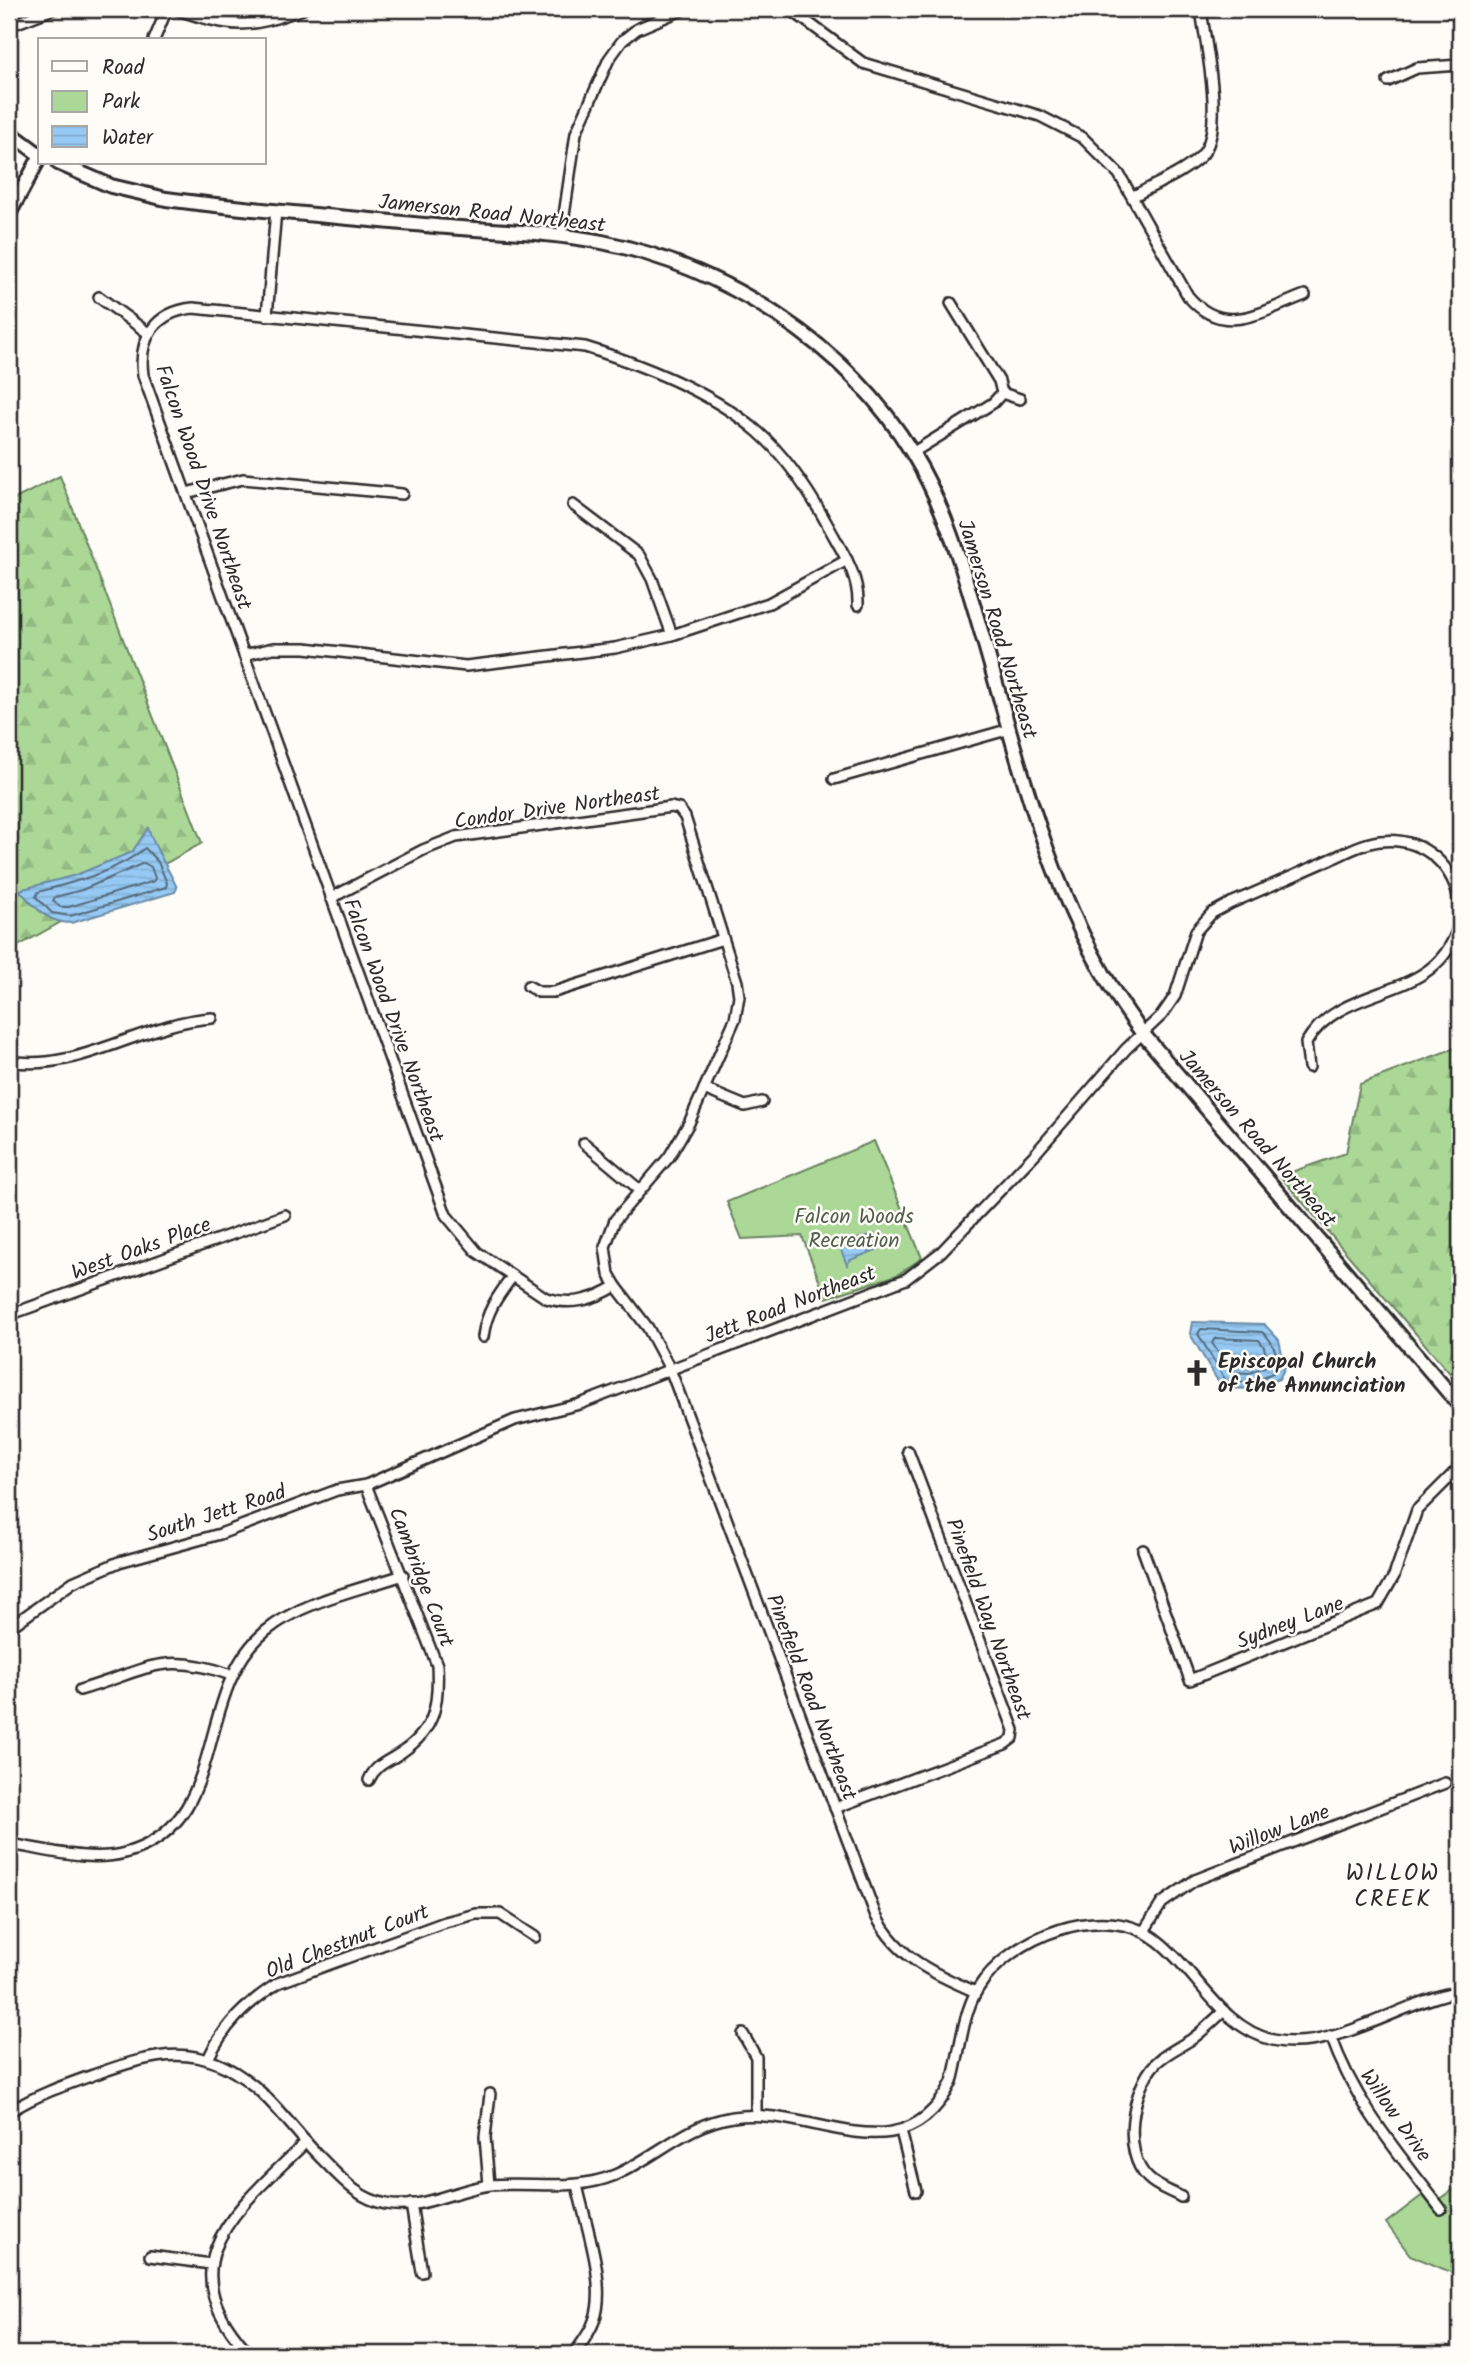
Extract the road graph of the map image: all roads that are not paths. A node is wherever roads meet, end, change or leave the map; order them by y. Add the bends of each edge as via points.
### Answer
1 (53, 9) edge
2 (167, 9) edge
3 (175, 9) edge
4 (303, 9) edge
5 (684, 9) edge
6 (790, 9) edge
7 (1201, 9) edge
8 (9, 26) edge
9 (155, 38) edge
10 (1460, 65) edge
11 (1388, 81) dead end
12 (9, 132) edge
13 (38, 154) edge
14 (38, 160) edge
15 (60, 164) edge
16 (1134, 196) junction
17 (276, 211) junction
18 (9, 214) edge
19 (561, 236) junction
20 (1305, 295) dead end
21 (99, 297) dead end
22 (951, 303) dead end
23 (267, 316) junction
24 (148, 333) junction
25 (1002, 393) junction
26 (1020, 399) dead end
27 (912, 453) junction
28 (186, 493) junction
29 (402, 494) dead end
30 (573, 505) dead end
31 (847, 560) junction
32 (858, 606) dead end
33 (672, 635) junction
34 (244, 654) junction
35 (1010, 729) junction
36 (834, 779) dead end
37 (331, 898) junction
38 (1460, 908) edge
39 (1460, 919) edge
40 (723, 939) junction
41 (528, 986) dead end
42 (212, 1018) dead end
43 (1143, 1034) junction
44 (9, 1061) edge
45 (1309, 1067) dead end
46 (704, 1089) junction
47 (762, 1102) dead end
48 (584, 1143) dead end
49 (640, 1190) junction
50 (285, 1215) dead end
51 (512, 1276) junction
52 (616, 1286) junction
53 (9, 1315) edge
54 (483, 1337) dead end
55 (670, 1368) junction
56 (1460, 1406) edge
57 (443, 1451) joint
58 (908, 1451) dead end
59 (1460, 1466) edge
60 (366, 1485) junction
61 (1143, 1550) dead end
62 (403, 1574) junction
63 (9, 1628) edge
64 (231, 1675) junction
65 (80, 1690) dead end
66 (369, 1780) dead end
67 (1445, 1783) dead end
68 (835, 1808) junction
69 (9, 1844) edge
70 (1144, 1931) junction
71 (531, 1934) dead end
72 (1460, 1991) edge
73 (976, 1992) junction
74 (1224, 2011) junction
75 (743, 2034) dead end
76 (1331, 2036) junction
77 (208, 2059) junction
78 (491, 2094) dead end
79 (9, 2112) edge
80 (756, 2114) junction
81 (901, 2131) junction
82 (306, 2142) junction
83 (489, 2185) junction
84 (578, 2185) junction
85 (916, 2191) dead end
86 (1181, 2197) dead end
87 (411, 2204) junction
88 (1441, 2208) dead end
89 (150, 2256) dead end
90 (211, 2264) junction
91 (422, 2272) dead end
92 (250, 2354) edge
93 (574, 2354) edge

1 - 8 street
2 - 9 street
3 - 4 street via 219,24 248,26
5 - 19 street via 637,29 609,59 572,149
6 - 16 street via 843,51 877,69 1054,121 1096,148
7 - 16 street via 1212,138 1202,156 1189,166
10 - 11 street via 1417,68
12 - 13 street
14 - 18 street
15 - 17 street, Jamerson Road Northeast via 111,186 166,199
16 - 20 street via 1188,296 1204,313 1222,320 1244,318
17 - 19 street, Jamerson Road Northeast
17 - 23 street
19 - 27 street, Jamerson Road Northeast via 641,252 703,272 741,293 810,340 845,371 879,407
21 - 24 street
22 - 25 street
23 - 24 street via 183,309 160,319
23 - 31 street via 584,347 619,357 717,404 758,432 800,480
24 - 28 street, Falcon Wood Drive Northeast via 141,352 143,375
25 - 26 street
25 - 27 street
27 - 35 street, Jamerson Road Northeast via 958,553
28 - 29 street via 243,479
28 - 34 street, Falcon Wood Drive Northeast
30 - 33 street via 639,555
31 - 32 street via 856,577
31 - 33 street via 769,603
33 - 34 street via 615,648 473,665 305,648
34 - 37 street, Falcon Wood Drive Northeast
35 - 36 street
35 - 43 street, Jamerson Road Northeast via 1068,908 1101,973
37 - 40 street, Condor Drive Northeast via 456,837 671,807 679,808 685,817
37 - 51 street, Falcon Wood Drive Northeast via 446,1215 463,1239
38 - 43 street, Jett Road Northeast via 1453,879 1427,850 1400,841 1362,846 1212,913 1189,944 1170,1006
39 - 45 street via 1453,942 1437,966 1341,1010 1317,1027 1306,1042
40 - 41 street via 554,992 538,992
40 - 46 street, Condor Drive Northeast via 737,982 738,1007
42 - 44 street via 185,1020 70,1060
43 - 55 street, Jett Road Northeast via 924,1269
43 - 56 street, Jamerson Road Northeast
46 - 47 street via 745,1106
46 - 49 street, Condor Drive Northeast via 680,1141
48 - 49 street
49 - 52 street, Condor Drive Northeast via 615,1220 607,1238 606,1260
50 - 53 street, West Oaks Place
51 - 52 street, Falcon Wood Drive Northeast via 559,1302 586,1300
51 - 54 street via 492,1303
52 - 55 street, Condor Drive Northeast via 649,1328
55 - 57 street, Jett Road Northeast via 580,1404 514,1420
55 - 68 street, Pinefield Road Northeast
57 - 60 street, South Jett Road
58 - 68 street, Pinefield Way Northeast via 1014,1730 1013,1738
59 - 61 street, Sydney Lane via 1417,1510 1394,1576 1378,1604 1190,1680
60 - 62 street, Cambridge Court
60 - 63 street, South Jett Road via 337,1490 220,1534 106,1567 57,1592
62 - 64 street via 305,1609 266,1631
62 - 66 street, Cambridge Court via 437,1665 439,1697 433,1719 421,1735 374,1768
64 - 65 street via 200,1664 163,1662
64 - 69 street via 195,1797 179,1819 150,1842 123,1854 89,1856
67 - 70 street, Willow Lane via 1195,1880 1162,1903
68 - 73 street, Pinefield Road Northeast via 876,1916 892,1941 923,1967
70 - 73 street via 1102,1922 1068,1928 1009,1957
70 - 74 street via 1171,1952
71 - 77 street, Old Chestnut Court via 500,1914 476,1914 278,1983 227,2024
72 - 76 street
73 - 81 street via 946,2096
74 - 76 street via 1246,2029 1271,2039 1300,2043
74 - 86 street via 1157,2063 1136,2111 1133,2136 1139,2166 1156,2185
75 - 80 street via 756,2057
76 - 88 street, Willow Drive via 1366,2109
77 - 79 street via 145,2057 57,2087
77 - 82 street via 255,2086
78 - 83 street via 485,2137
80 - 81 street via 863,2135
80 - 84 street via 695,2127 623,2171
81 - 85 street
82 - 87 street via 354,2191 388,2205
82 - 90 street via 223,2229
83 - 84 street
83 - 87 street
84 - 93 street via 599,2301 594,2322
87 - 91 street
89 - 90 street
90 - 92 street via 215,2301 224,2324

